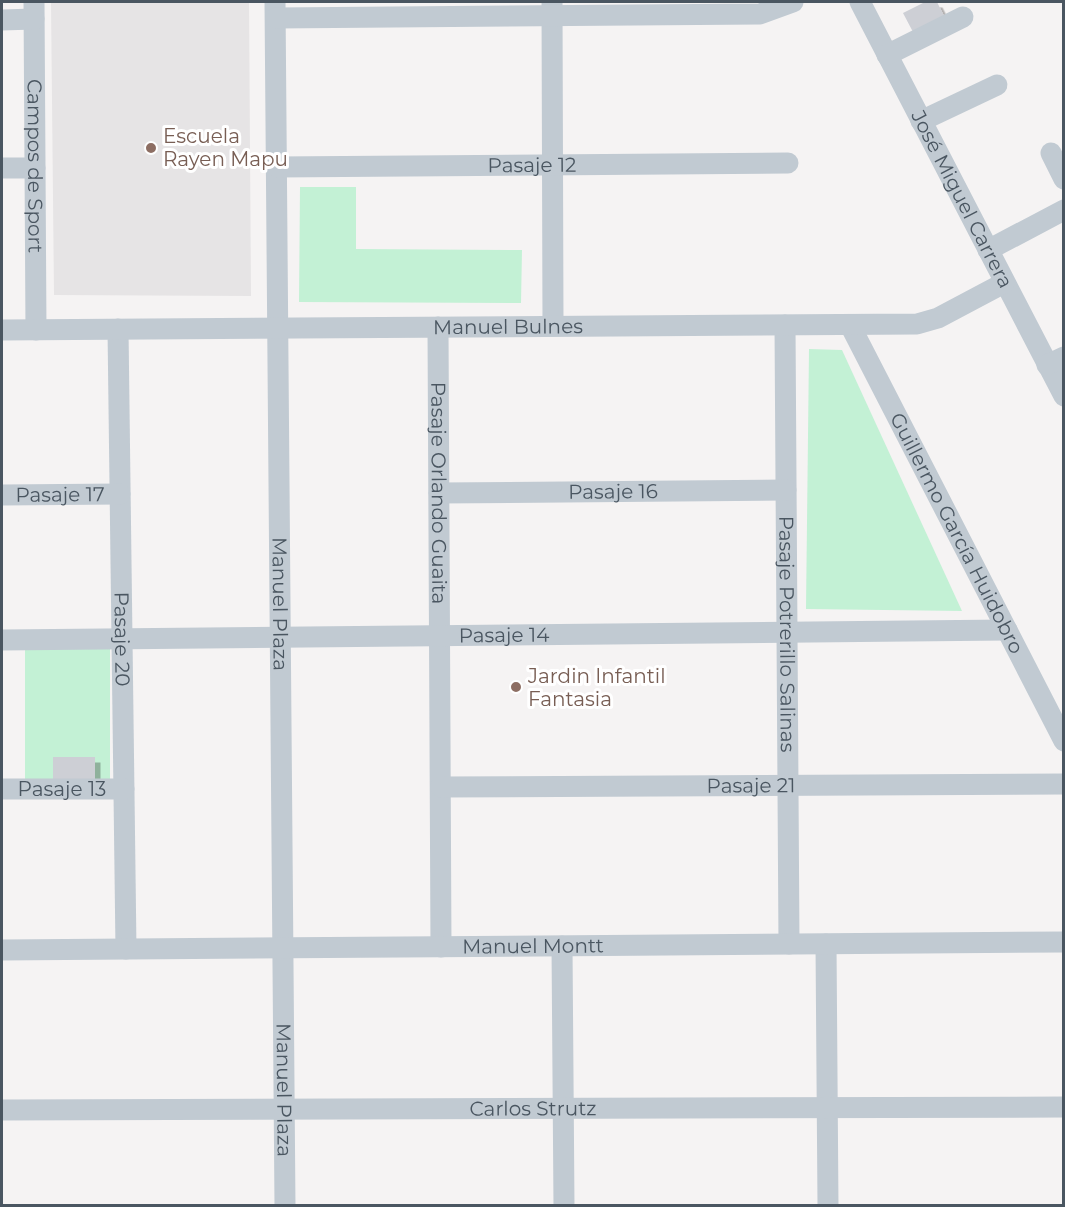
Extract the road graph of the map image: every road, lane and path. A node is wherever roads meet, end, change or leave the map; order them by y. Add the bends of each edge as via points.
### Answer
1 (793, 2) edge
2 (860, 2) edge
3 (552, 9) edge
4 (34, 10) edge
5 (275, 10) edge
6 (963, 17) dead end
7 (2, 20) edge
8 (887, 55) junction
9 (997, 85) dead end
10 (921, 121) junction
11 (1051, 153) dead end
12 (789, 163) dead end
13 (552, 165) junction
14 (277, 167) junction
15 (2, 168) edge
16 (35, 168) junction
17 (1064, 178) edge
18 (1064, 210) edge
19 (988, 250) junction
20 (1004, 283) junction
21 (785, 325) junction
22 (849, 325) junction
23 (553, 326) junction
24 (438, 327) junction
25 (278, 328) junction
26 (118, 329) junction
27 (2, 330) edge
28 (36, 330) junction
29 (1055, 361) edge
30 (1064, 396) edge
31 (786, 490) junction
32 (439, 493) junction
33 (120, 494) junction
34 (2, 495) edge
35 (1007, 630) junction
36 (787, 632) junction
37 (440, 636) junction
38 (280, 637) junction
39 (122, 639) junction
40 (2, 640) edge
41 (1064, 741) edge
42 (1064, 784) edge
43 (788, 785) junction
44 (441, 787) junction
45 (2, 789) edge
46 (124, 789) junction
47 (1064, 942) edge
48 (789, 944) junction
49 (826, 944) junction
50 (562, 946) junction
51 (441, 947) junction
52 (283, 948) junction
53 (126, 949) junction
54 (2, 950) edge
55 (827, 1107) junction
56 (1064, 1107) edge
57 (284, 1108) junction
58 (563, 1108) junction
59 (2, 1110) edge
60 (285, 1206) edge
61 (564, 1206) edge
62 (828, 1206) edge

1 - 3 street via 760,14
2 - 8 street, José Miguel Carrera
3 - 5 street
3 - 13 street
4 - 7 street
4 - 16 street, Campos de Sport
5 - 14 street, Manuel Plaza
6 - 8 street
8 - 10 street, José Miguel Carrera
9 - 10 street
10 - 19 street, José Miguel Carrera
11 - 17 street
12 - 13 street, Pasaje 12
13 - 14 street, Pasaje 12
13 - 23 street
14 - 25 street, Manuel Plaza
15 - 16 street
16 - 28 street, Campos de Sport
18 - 19 street
19 - 20 street, José Miguel Carrera
20 - 22 street, Manuel Bulnes via 926,322
20 - 29 street, José Miguel Carrera
21 - 22 street, Manuel Bulnes
21 - 23 street, Manuel Bulnes
21 - 31 street, Pasaje Potrerillo Salinas
22 - 35 street, Guillermo García Huidobro
23 - 24 street, Manuel Bulnes
24 - 25 street, Manuel Bulnes
24 - 32 street, Pasaje Orlando Guaita
25 - 26 street, Manuel Bulnes
25 - 38 street, Manuel Plaza
26 - 28 street, Manuel Bulnes
26 - 33 street, Pasaje 20
27 - 28 street, Manuel Bulnes
29 - 30 street, José Miguel Carrera
31 - 32 street, Pasaje 16
31 - 36 street, Pasaje Potrerillo Salinas
32 - 37 street, Pasaje Orlando Guaita
33 - 34 street, Pasaje 17
33 - 39 street, Pasaje 20
35 - 36 street, Pasaje 14
35 - 41 street, Guillermo García Huidobro
36 - 37 street, Pasaje 14
36 - 43 street, Pasaje Potrerillo Salinas
37 - 38 street, Pasaje 14
37 - 44 street, Pasaje Orlando Guaita
38 - 39 street, Pasaje 14
38 - 52 street, Manuel Plaza
39 - 40 street, Pasaje 14
39 - 46 street, Pasaje 20
42 - 43 street, Pasaje 21
43 - 44 street, Pasaje 21
43 - 48 street, Pasaje Potrerillo Salinas
44 - 51 street, Pasaje Orlando Guaita
45 - 46 street, Pasaje 13
46 - 53 street, Pasaje 20
47 - 49 street, Manuel Montt
48 - 49 street, Manuel Montt
48 - 50 street, Manuel Montt
49 - 55 street
50 - 51 street, Manuel Montt
50 - 58 street
51 - 52 street, Manuel Montt
52 - 53 street, Manuel Montt
52 - 57 street, Manuel Plaza
53 - 54 street, Manuel Montt
55 - 56 street, Carlos Strutz
55 - 58 street, Carlos Strutz
55 - 62 street
57 - 58 street, Carlos Strutz
57 - 59 street, Carlos Strutz
57 - 60 street, Manuel Plaza
58 - 61 street

